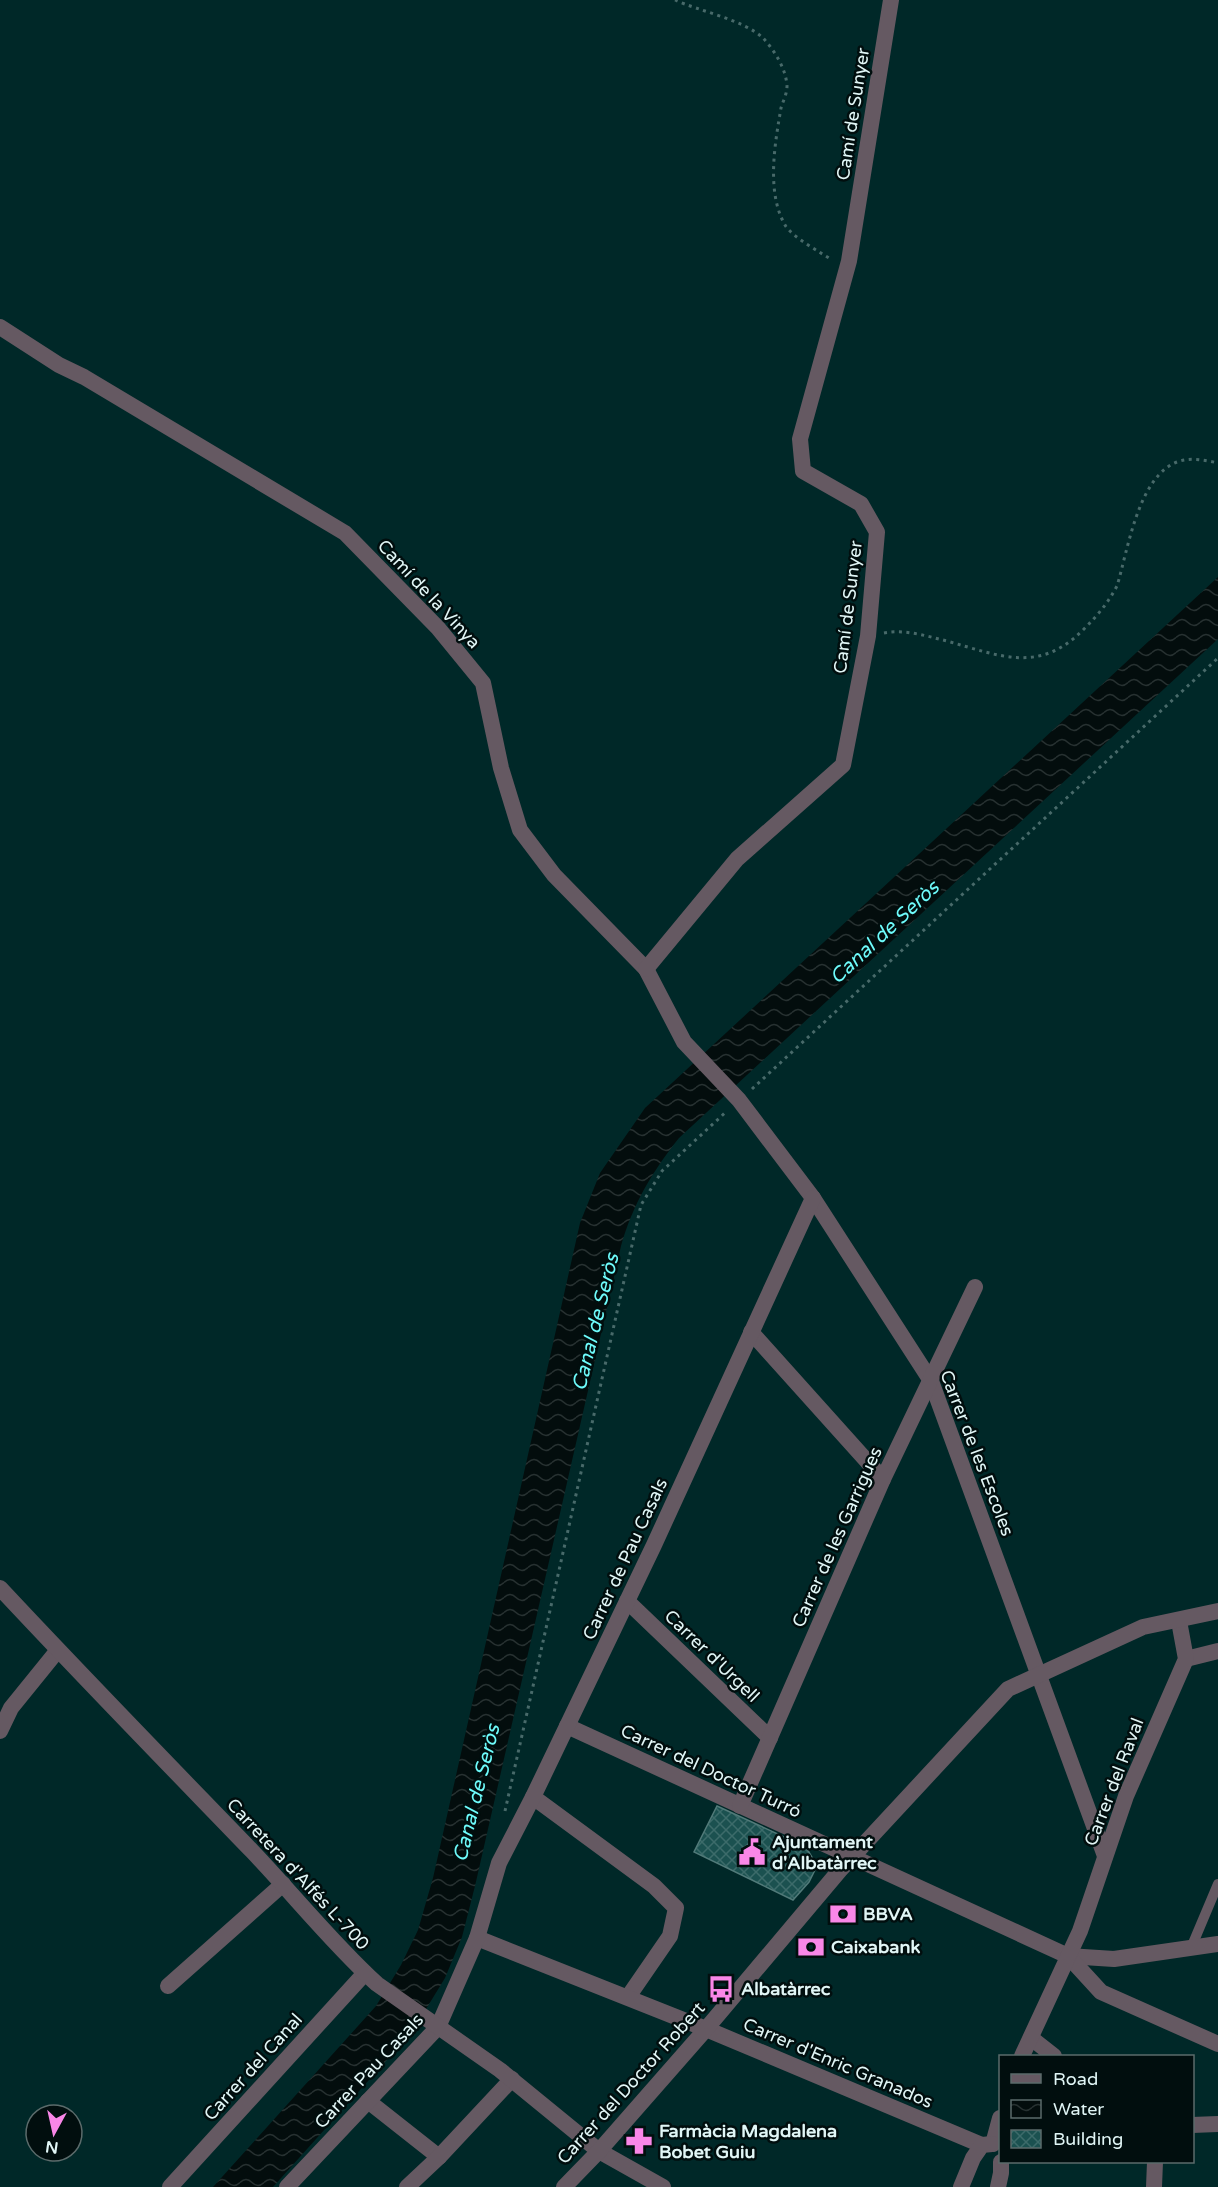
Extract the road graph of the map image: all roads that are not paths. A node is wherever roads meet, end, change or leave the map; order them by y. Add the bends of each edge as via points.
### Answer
1 (891, 0) edge
2 (0, 327) edge
3 (646, 969) junction
4 (739, 1100) joint
5 (813, 1197) junction
6 (975, 1287) dead end
7 (751, 1332) junction
8 (931, 1381) junction
9 (883, 1479) junction
10 (0, 1588) edge
11 (627, 1601) junction
12 (1218, 1611) edge
13 (1179, 1621) junction
14 (58, 1650) junction
15 (1218, 1651) edge
16 (1186, 1659) junction
17 (1039, 1675) junction
18 (567, 1726) junction
19 (0, 1731) edge
20 (770, 1738) junction
21 (533, 1797) junction
22 (740, 1806) junction
23 (1105, 1856) junction
24 (851, 1858) junction
25 (283, 1884) junction
26 (1218, 1884) edge
27 (477, 1938) junction
28 (1218, 1944) edge
29 (1191, 1948) junction
30 (1068, 1956) junction
31 (371, 1978) junction
32 (168, 1986) dead end
33 (628, 1997) junction
34 (438, 2027) junction
35 (706, 2029) junction
36 (1031, 2038) junction
37 (1218, 2044) edge
38 (1022, 2055) edge
39 (1053, 2055) edge
40 (512, 2079) junction
41 (368, 2101) junction
42 (999, 2124) edge
43 (1218, 2124) edge
44 (1194, 2125) edge
45 (599, 2151) junction
46 (994, 2152) edge
47 (440, 2157) junction
48 (1155, 2163) edge
49 (1001, 2186) edge
50 (170, 2187) edge
51 (287, 2187) edge
52 (407, 2187) edge
53 (564, 2187) edge
54 (663, 2187) edge
55 (961, 2187) edge
56 (1154, 2187) edge

1 - 3 street, Camí de Sunyer via 846,269 800,440 803,471 861,504 877,532 868,636 843,765 737,859
2 - 3 street, Camí de la Vinya via 345,533 438,628 483,683 501,768 520,830 554,875
3 - 4 street, Camí de la Vinya via 684,1042
4 - 5 street, Carrer de les Escoles
5 - 7 street, Carrer de Pau Casals
5 - 8 street, Carrer de les Escoles
6 - 8 street, Carrer de les Garrigues
7 - 9 street
7 - 11 street, Carrer de Pau Casals
8 - 9 street, Carrer de les Garrigues
8 - 17 street, Carrer de les Escoles
9 - 20 street, Carrer de les Garrigues
10 - 14 street, Carretera d'Alfés L-700
11 - 18 street, Carrer de Pau Casals
11 - 20 street, Carrer d'Urgell
12 - 13 street, Carrer del Doctor Robert
13 - 16 street
13 - 17 street, Carrer del Doctor Robert via 1143,1627
14 - 19 street via 11,1708
14 - 25 street, Carretera d'Alfés L-700
15 - 16 street
16 - 23 street, Carrer del Raval via 1126,1796
17 - 23 street, Carrer de les Escoles
17 - 24 street, Carrer del Doctor Robert via 1008,1689
18 - 21 street, Carrer de Pau Casals
18 - 22 street, Carrer del Doctor Turró
20 - 22 street, Carrer de les Garrigues
21 - 27 street, Carrer de Pau Casals via 499,1863
21 - 33 street via 654,1886 676,1908 670,1936
22 - 24 street, Carrer del Doctor Turró
23 - 30 street, Carrer del Raval
24 - 30 street, Carrer del Doctor Turró
24 - 35 street, Carrer del Doctor Robert
25 - 31 street, Carretera d'Alfés L-700
25 - 32 street
26 - 29 lane
27 - 33 street, Carrer d'Enric Granados
27 - 34 street, Carrer Pau Casals
28 - 29 street
29 - 30 street via 1114,1959
30 - 36 street, Carrer del Raval
30 - 37 street via 1101,1992
31 - 34 street, Carretera d'Alfés L-700
31 - 50 street, Carrer del Canal
33 - 35 street, Carrer d'Enric Granados
34 - 40 street, Carretera d'Alfés L-700
34 - 41 street, Carrer Pau Casals
35 - 45 street, Carrer del Doctor Robert
35 - 46 street, Carrer d'Enric Granados
36 - 38 street, Carrer del Raval
36 - 39 street
40 - 45 street, Carretera d'Alfés L-700
40 - 47 street
41 - 47 street
41 - 51 street, Carrer Pau Casals
42 - 46 street
43 - 44 street
45 - 53 street, Carrer del Doctor Robert
45 - 54 street, Carretera d'Alfés L-700
46 - 49 street
46 - 55 street via 974,2158
47 - 52 street
48 - 56 street

